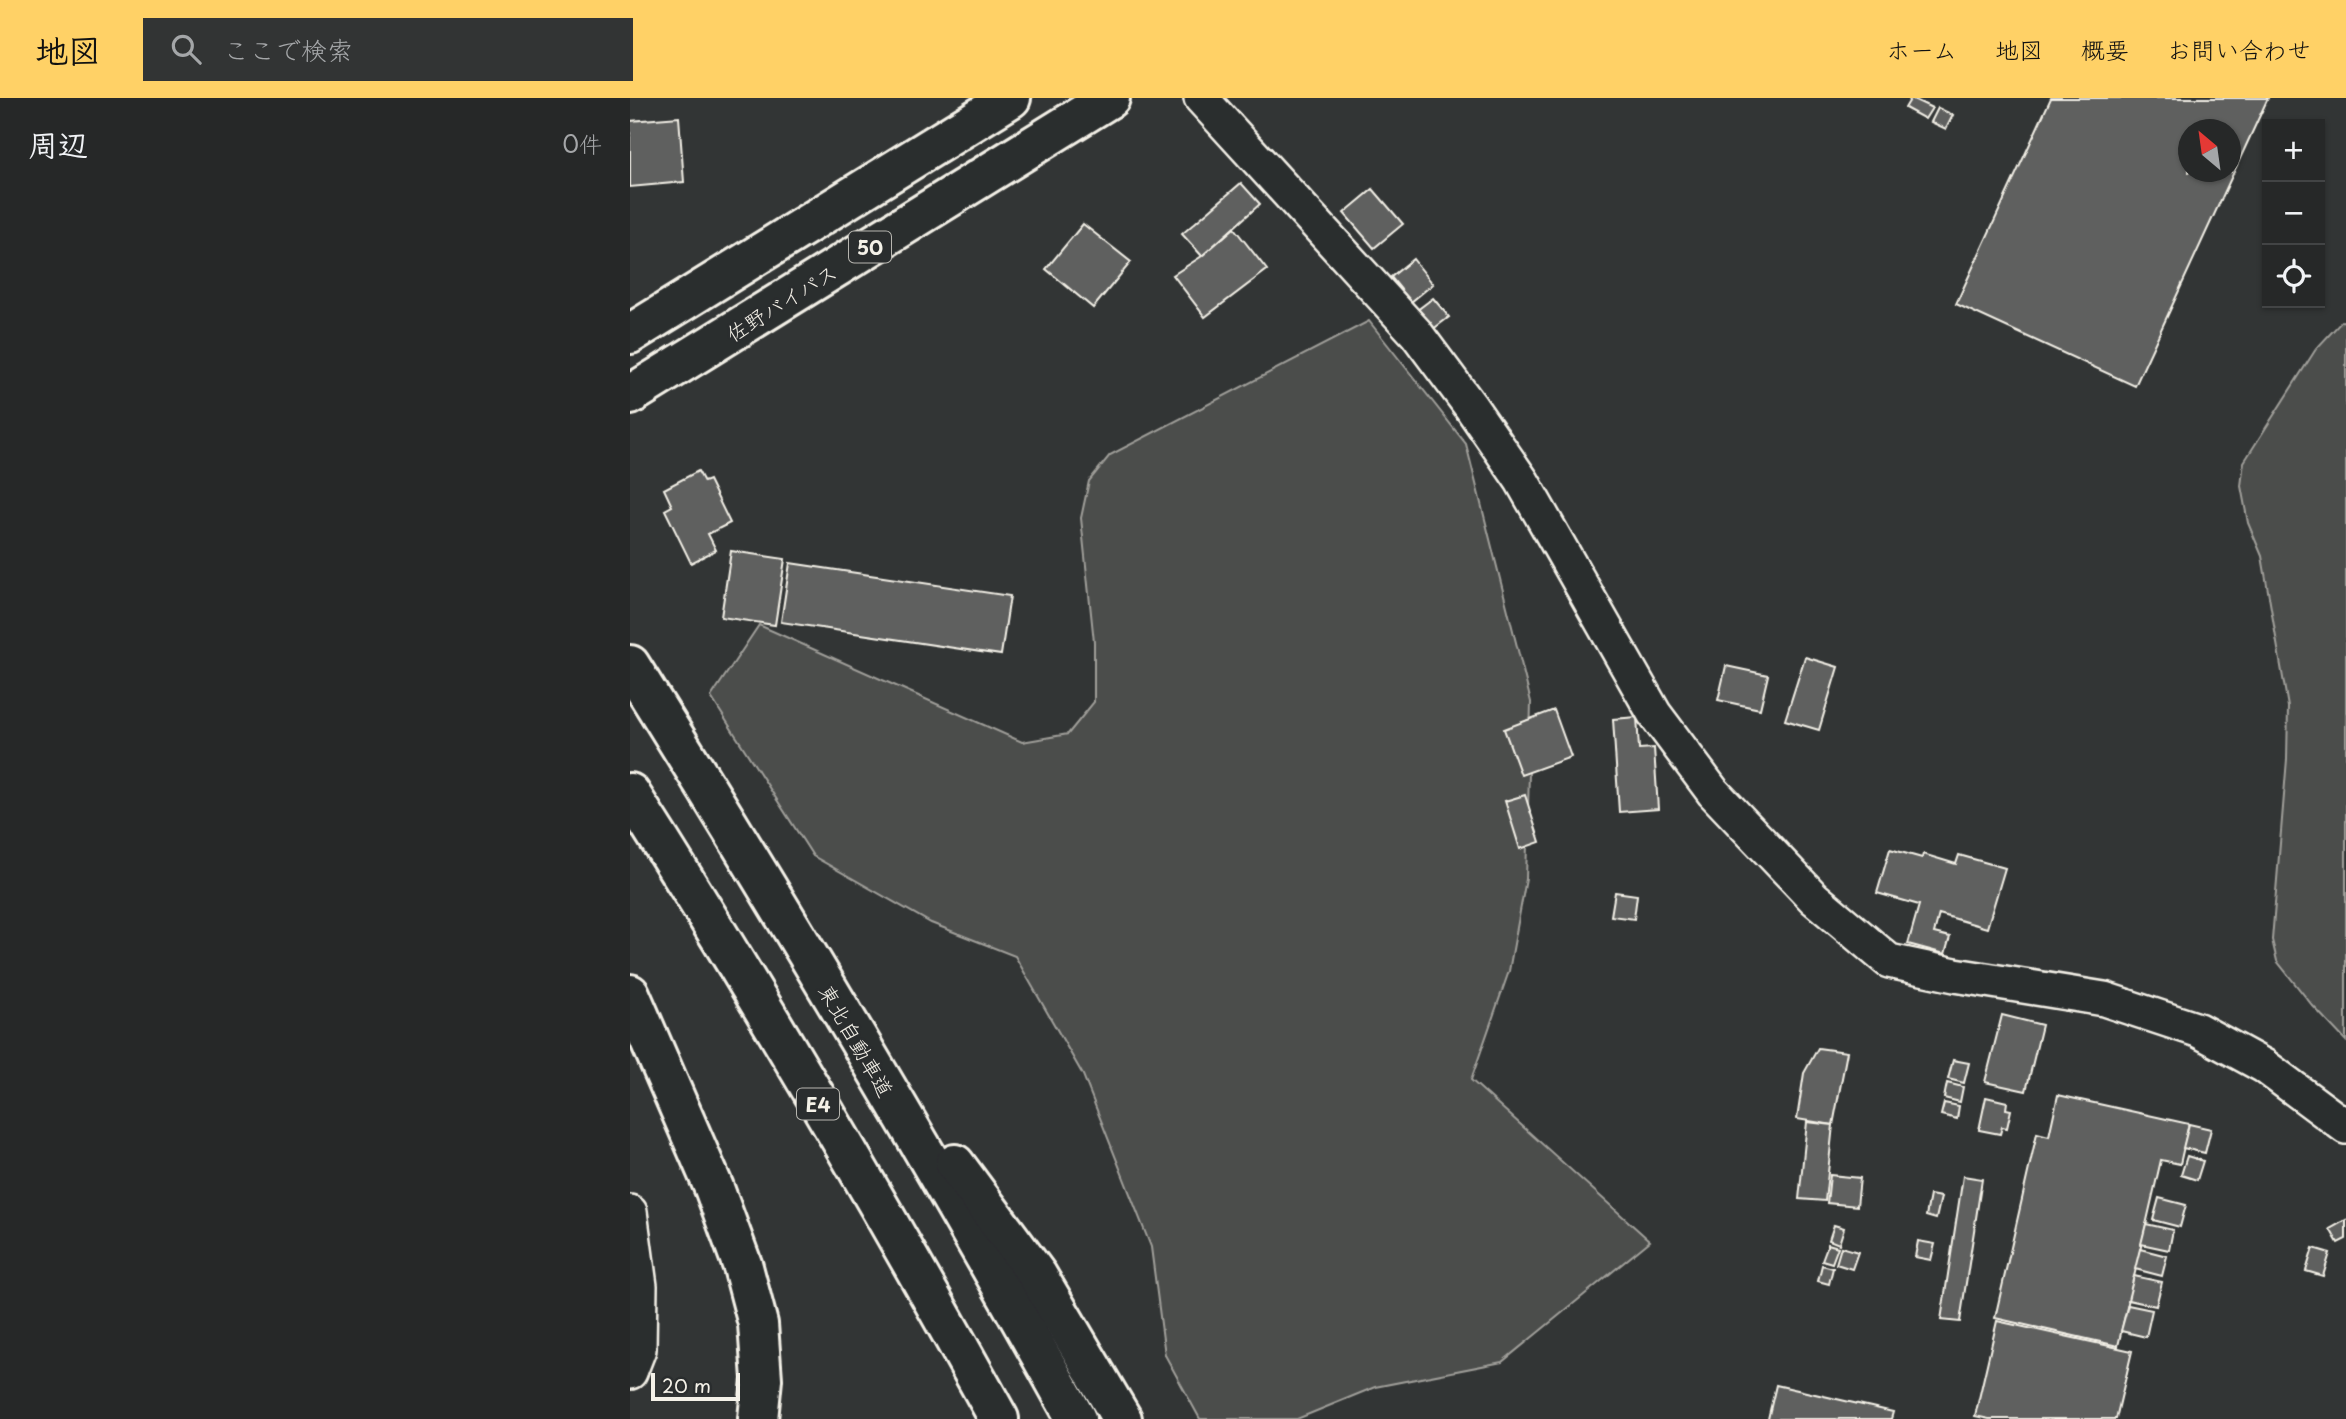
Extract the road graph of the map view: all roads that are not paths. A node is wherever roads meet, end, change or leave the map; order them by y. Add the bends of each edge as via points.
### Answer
1 (1011, 98) edge
2 (1110, 98) edge
3 (1201, 98) edge
4 (630, 334) edge
5 (630, 395) edge
6 (630, 665) edge
7 (630, 793) edge
8 (828, 990) junction
9 (630, 994) edge
10 (2346, 1127) edge
11 (630, 1212) edge
12 (630, 1372) edge
13 (758, 1419) edge
14 (999, 1419) edge
15 (1076, 1419) edge
16 (1122, 1419) edge

1 - 4 highway, 50
2 - 5 highway, 佐野バイパス / 50
3 - 10 street via 1416,333 1522,481 1654,713 1713,792 1814,898 1889,961 2104,999 2197,1030 2264,1066
6 - 8 highway, 東北自動車道
7 - 14 highway, E4 via 771,1022
8 - 15 highway, 東北自動車道
8 - 16 highway via 1037,1275
9 - 13 highway via 743,1267 758,1324 762,1379
11 - 12 street via 640,1286 639,1349

